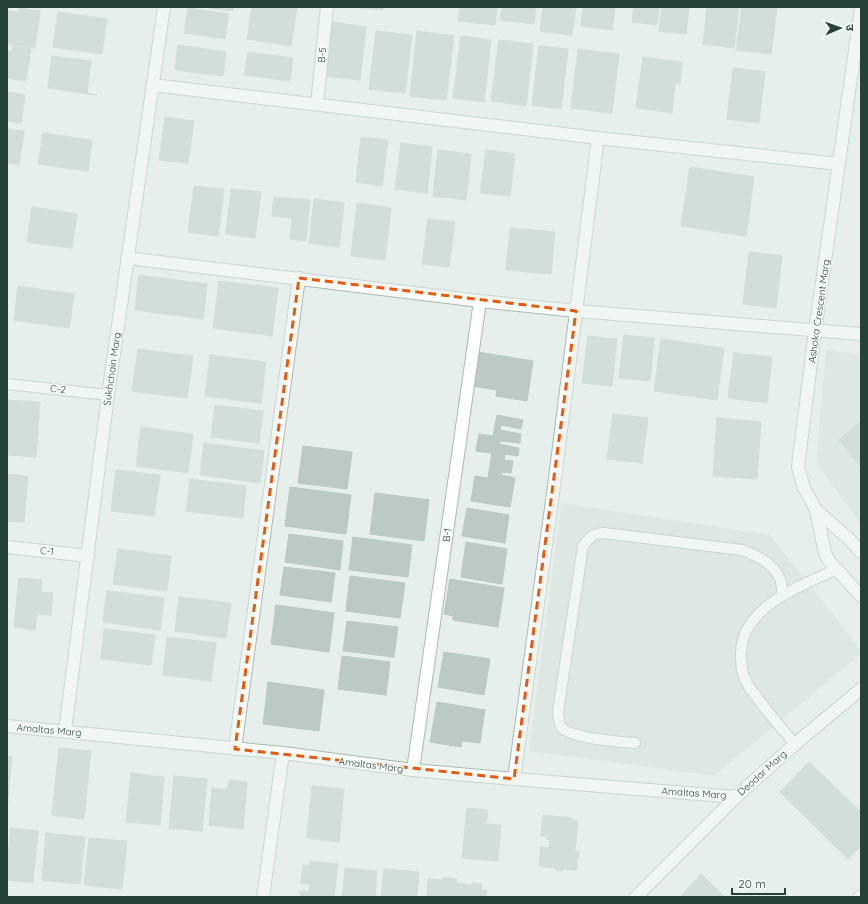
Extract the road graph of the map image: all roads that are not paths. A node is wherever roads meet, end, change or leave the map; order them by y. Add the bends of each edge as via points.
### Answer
1 (164, 7) edge
2 (327, 7) edge
3 (861, 8) edge
4 (152, 85) junction
5 (317, 104) junction
6 (598, 138) junction
7 (839, 164) junction
8 (127, 258) junction
9 (299, 278) junction
10 (480, 301) junction
11 (576, 311) junction
12 (815, 331) junction
13 (861, 334) edge
14 (7, 384) edge
15 (108, 395) junction
16 (816, 510) junction
17 (7, 546) edge
18 (861, 552) edge
19 (88, 556) junction
20 (837, 569) junction
21 (783, 595) junction
22 (861, 596) edge
23 (861, 689) edge
24 (7, 726) edge
25 (65, 731) junction
26 (635, 743) dead end
27 (795, 744) junction
28 (234, 749) junction
29 (283, 753) junction
30 (413, 770) junction
31 (514, 779) junction
32 (736, 797) junction
33 (264, 897) edge
34 (636, 897) edge

1 - 4 street, Sukhchain Marg
2 - 5 street, B-5
3 - 7 street, Ashoka Crescent Marg
4 - 5 street
4 - 8 street, Sukhchain Marg
5 - 6 street
6 - 7 street
6 - 11 street
7 - 12 street, Ashoka Crescent Marg
8 - 9 street
8 - 15 street, Sukhchain Marg
9 - 10 street
9 - 28 street
10 - 11 street
10 - 30 street, B-1
11 - 12 street
11 - 31 street
12 - 13 street
12 - 16 street, Ashoka Crescent Marg via 798,467 804,488
14 - 15 lane, C-2
15 - 19 street, Sukhchain Marg
16 - 18 street
16 - 20 street, Ashoka Crescent Marg via 825,553
17 - 19 street, C-1
19 - 25 street, Sukhchain Marg
20 - 21 lane
20 - 22 street, Ashoka Crescent Marg
21 - 26 lane via 777,572 766,562 742,550 604,533 590,536 584,546 558,711 560,725 563,729 586,736
21 - 27 lane via 755,618 746,630 741,659 746,682
23 - 27 street, Deodar Marg
24 - 25 street, Amaltas Marg
25 - 28 street, Amaltas Marg
27 - 32 street, Deodar Marg
28 - 29 street, Amaltas Marg
29 - 30 street, Amaltas Marg
29 - 33 street
30 - 31 street, Amaltas Marg
31 - 32 street, Amaltas Marg
32 - 34 street, Deodar Marg

